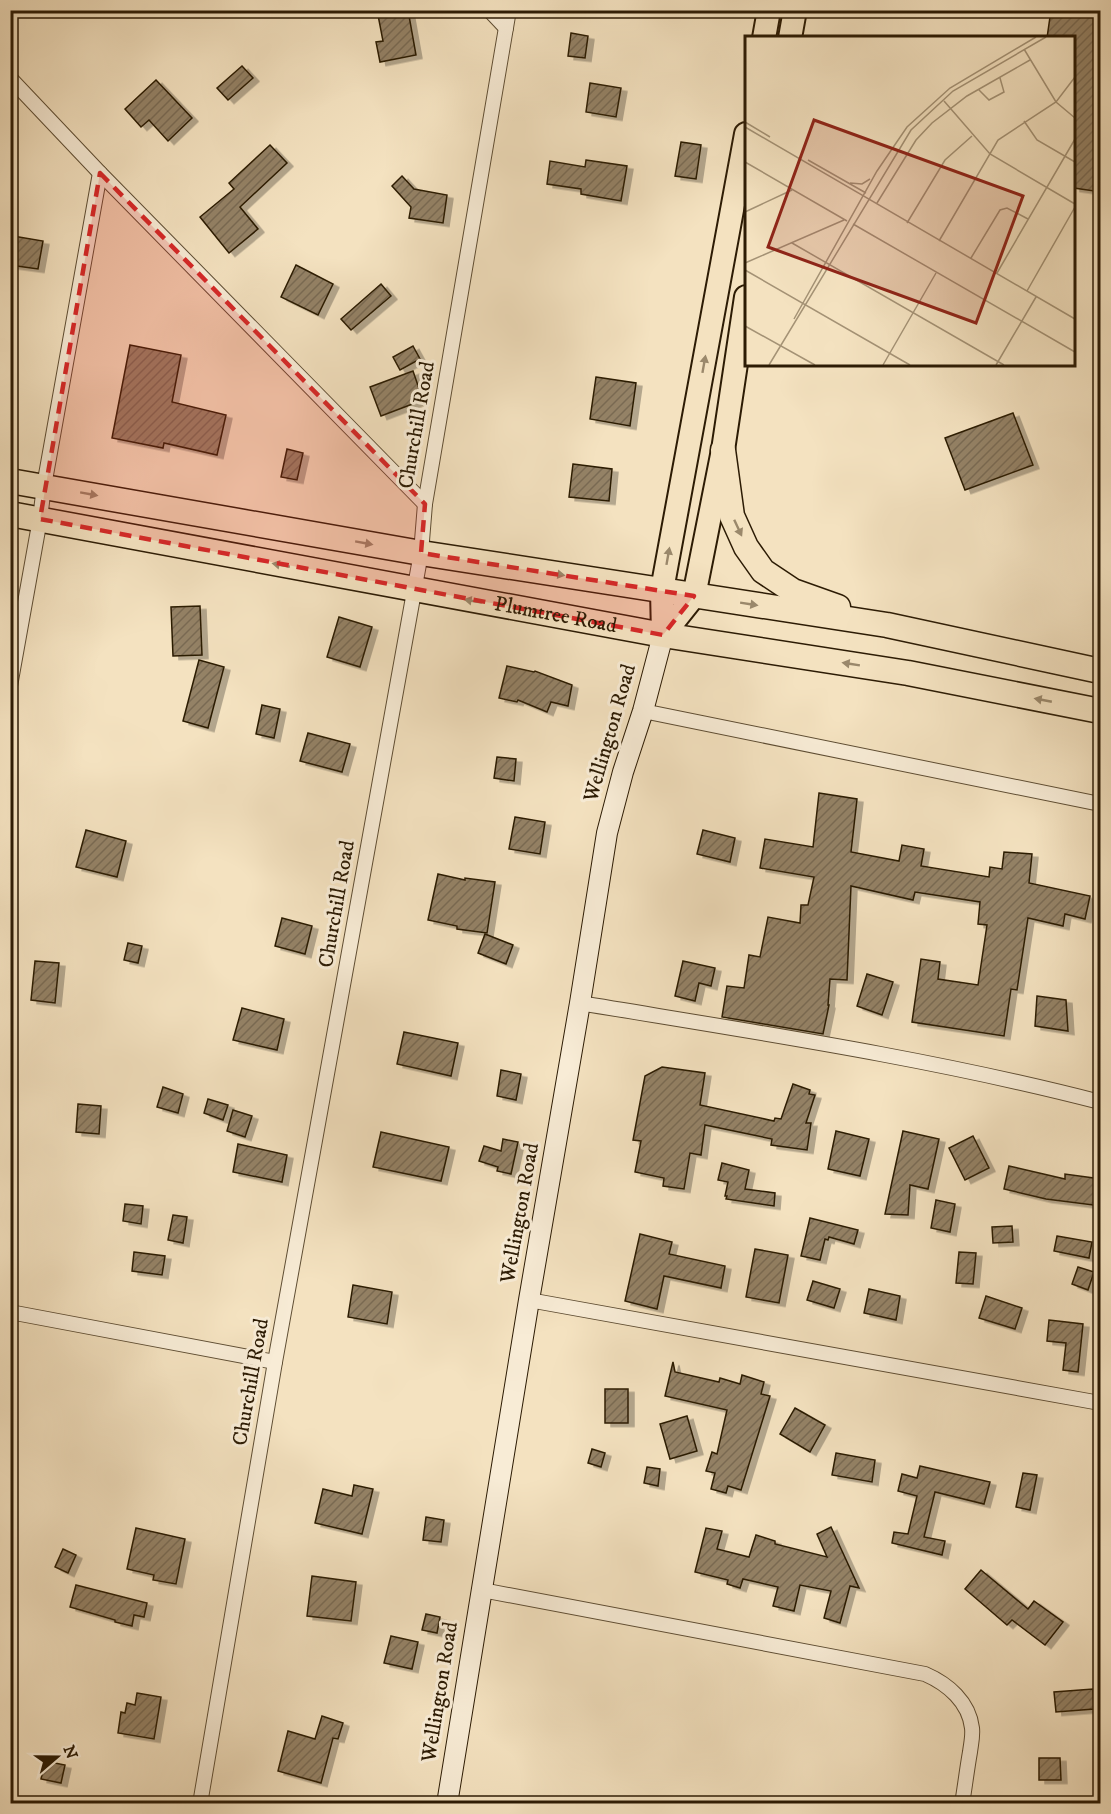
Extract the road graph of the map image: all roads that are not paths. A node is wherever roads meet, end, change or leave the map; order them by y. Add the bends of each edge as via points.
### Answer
1 (489, 10) edge
2 (509, 10) edge
3 (769, 10) edge
4 (795, 10) edge
5 (506, 28) junction
6 (764, 36) edge
7 (790, 36) edge
8 (10, 78) edge
9 (745, 145) edge
10 (100, 173) junction
11 (745, 310) edge
12 (723, 450) junction
13 (10, 481) edge
14 (44, 486) junction
15 (424, 504) junction
16 (10, 514) edge
17 (40, 519) junction
18 (421, 553) junction
19 (414, 590) junction
20 (662, 590) junction
21 (694, 596) junction
22 (887, 625) junction
23 (663, 635) junction
24 (1101, 671) edge
25 (10, 686) edge
26 (643, 711) junction
27 (1101, 711) edge
28 (1101, 804) edge
29 (580, 1003) junction
30 (1101, 1102) edge
31 (529, 1300) junction
32 (10, 1312) edge
33 (275, 1362) junction
34 (1101, 1403) edge
35 (482, 1590) junction
36 (200, 1803) edge
37 (447, 1803) edge
38 (962, 1803) edge

1 - 5 street
2 - 5 street, Churchill Road
3 - 6 main road
4 - 7 main road
5 - 15 street, Churchill Road
8 - 10 street
20 -> 9 main road
10 - 14 street
10 - 15 street
11 - 12 main road
12 - 21 main road
12 -> 22 highway via 732,516 746,547 763,571 793,591
13 - 14 highway, Plumtree Road
14 - 17 street
14 -> 18 highway, Plumtree Road
15 - 18 street, Churchill Road
16 - 17 highway, Plumtree Road
19 -> 17 highway, Plumtree Road
17 - 25 street
18 - 19 street, Churchill Road
18 -> 20 highway, Plumtree Road
23 -> 19 highway, Plumtree Road
19 - 33 street, Churchill Road
20 - 21 highway, Plumtree Road
20 - 23 main road
21 -> 22 highway, Plumtree Road
21 - 23 main road
22 - 24 highway, Plumtree Road
23 - 26 main road, Wellington Road
27 -> 23 highway, Plumtree Road via 908,673
26 - 28 street
26 - 29 main road, Wellington Road via 607,832
29 - 30 street via 875,1053 1023,1082
29 - 31 main road, Wellington Road
31 - 34 street
31 - 35 main road, Wellington Road
32 - 33 street
33 - 36 street, Churchill Road
35 - 37 main road, Wellington Road
35 - 38 street via 940,1680 963,1704 973,1731

